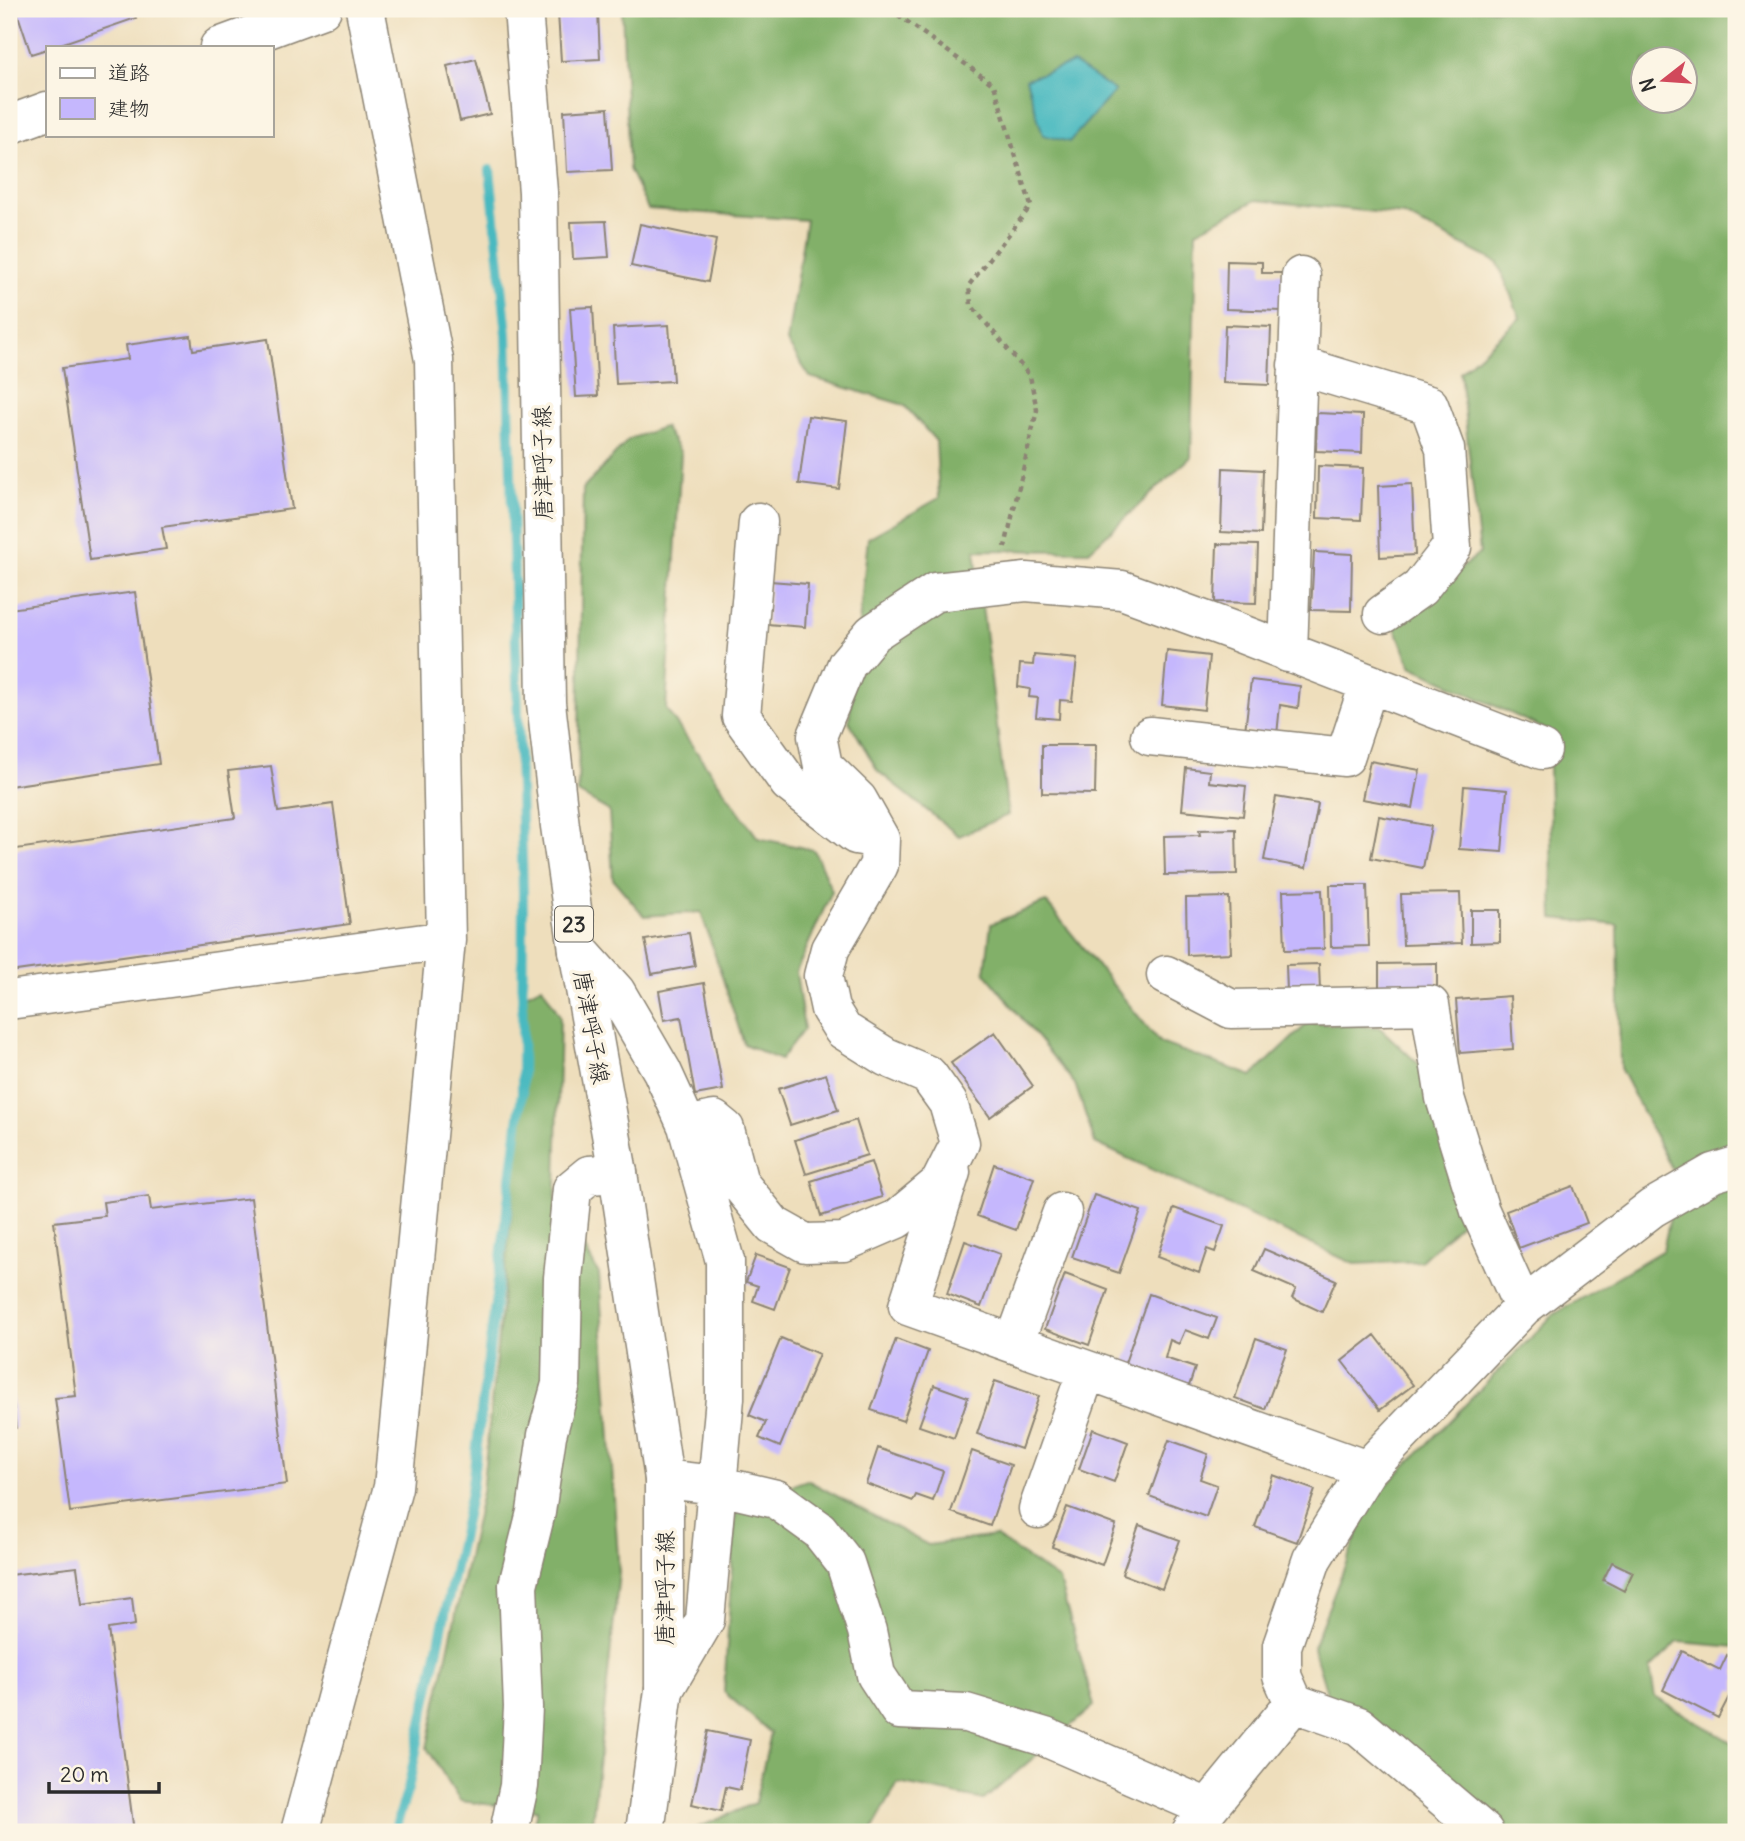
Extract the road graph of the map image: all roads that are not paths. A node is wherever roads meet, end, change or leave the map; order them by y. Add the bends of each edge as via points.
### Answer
1 (323, 9) edge
2 (365, 9) edge
3 (523, 9) edge
4 (222, 46) edge
5 (46, 111) edge
6 (9, 125) edge
7 (1301, 276) dead end
8 (1297, 365) junction
9 (758, 522) dead end
10 (1383, 614) dead end
11 (1288, 653) junction
12 (1369, 684) junction
13 (1150, 736) dead end
14 (1542, 751) dead end
15 (880, 839) junction
16 (446, 940) junction
17 (578, 950) junction
18 (1166, 975) dead end
19 (9, 1000) edge
20 (687, 1126) junction
21 (960, 1143) junction
22 (1736, 1166) edge
23 (618, 1173) junction
24 (1062, 1212) dead end
25 (1523, 1307) junction
26 (1014, 1344) junction
27 (1087, 1370) junction
28 (1367, 1470) junction
29 (664, 1479) junction
30 (716, 1485) junction
31 (1038, 1509) dead end
32 (664, 1690) junction
33 (1294, 1703) junction
34 (1200, 1820) edge
35 (300, 1832) edge
36 (509, 1832) edge
37 (645, 1832) edge
38 (1484, 1832) edge

1 - 4 street
2 - 16 street via 434,360
3 - 17 street, 唐津呼子線 / 23 via 538,192 546,703
5 - 6 street
7 - 8 street
8 - 10 street via 1429,405 1445,449 1452,547 1420,588
8 - 11 street
9 - 15 street via 741,716 789,783 856,835
11 - 12 street
11 - 15 street via 1122,590 1026,582 935,592 873,633 847,664 817,736 823,766 858,800
12 - 13 street via 1345,757
12 - 14 street
15 - 21 street via 879,865 830,949 822,976 830,1009 843,1030 886,1057 929,1075 948,1102
16 - 19 street
16 - 35 street via 393,1487
17 - 20 street via 616,992
17 - 23 street, 唐津呼子線 / 23
18 - 25 street via 1231,1009 1430,1005 1445,1098 1479,1211
20 - 21 street via 714,1119 725,1129 739,1183 772,1225 805,1242 844,1242 897,1219 940,1183
20 - 30 street via 724,1261 724,1398
21 - 26 street via 908,1306
22 - 25 street via 1652,1208
23 - 29 street, 唐津呼子線 / 23
23 - 36 street via 589,1175 572,1189 563,1278 561,1384 518,1585 523,1707 519,1786
24 - 26 street
25 - 28 street
26 - 27 street
27 - 28 street
27 - 31 street
28 - 33 street via 1312,1559 1282,1646 1282,1676
29 - 30 street
29 - 32 street, 唐津呼子線 / 23
30 - 32 street via 705,1620
30 - 34 street via 776,1499 819,1530 845,1563 876,1675 899,1710 966,1713 1045,1737
32 - 37 street, 唐津呼子線 / 23
33 - 34 street
33 - 38 street via 1359,1726

